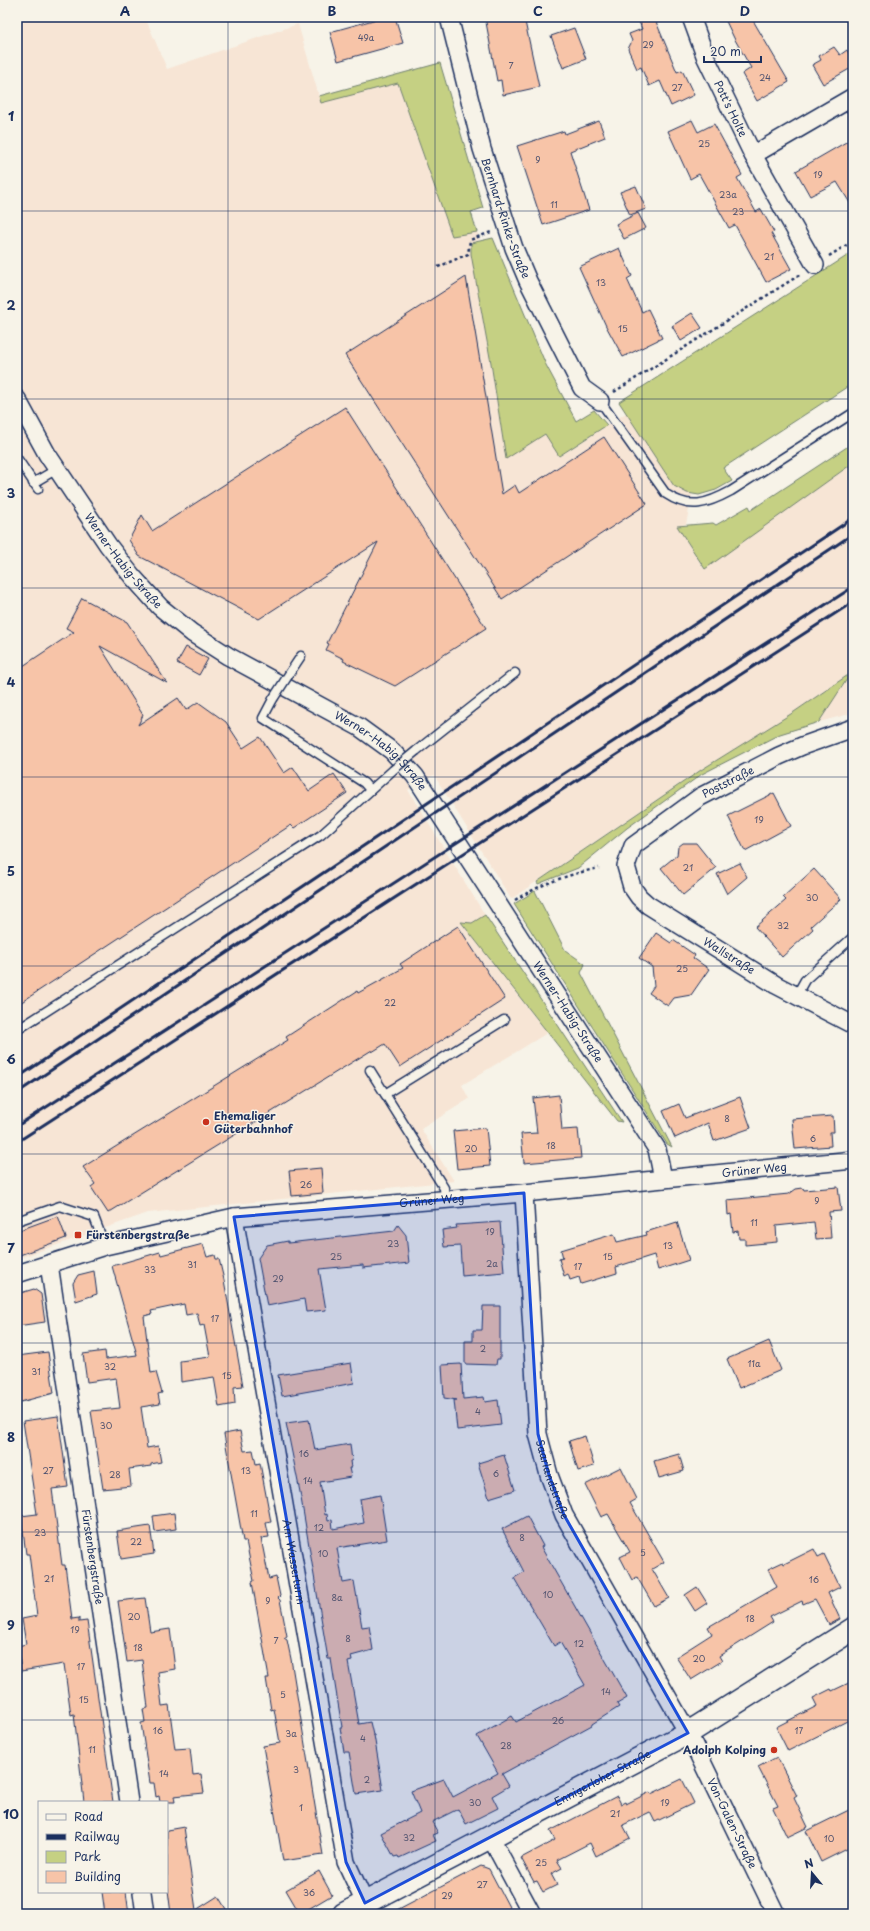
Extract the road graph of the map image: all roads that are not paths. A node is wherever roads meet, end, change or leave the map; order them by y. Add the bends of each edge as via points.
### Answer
1 (449, 17) edge
2 (691, 17) edge
3 (853, 97) edge
4 (754, 155) junction
5 (815, 265) road end
6 (17, 399) edge
7 (600, 401) joint
8 (853, 413) edge
9 (17, 458) edge
10 (57, 469) junction
11 (301, 656) dead end
12 (515, 673) dead end
13 (853, 728) edge
14 (370, 790) junction
15 (626, 866) joint
16 (853, 937) edge
17 (796, 996) junction
18 (504, 1020) dead end
19 (853, 1025) edge
20 (17, 1030) edge
21 (370, 1070) dead end
22 (385, 1094) junction
23 (853, 1160) edge
24 (663, 1178) junction
25 (524, 1193) junction
26 (446, 1199) junction
27 (234, 1216) junction
28 (17, 1221) edge
29 (105, 1246) junction
30 (49, 1264) junction
31 (17, 1274) edge
32 (853, 1629) edge
33 (688, 1733) junction
34 (129, 1801) edge
35 (491, 1838) junction
36 (142, 1893) edge
37 (365, 1903) junction
38 (145, 1914) edge
39 (344, 1914) edge
40 (532, 1914) edge
41 (776, 1914) edge

1 - 7 street, Bernhard-Rinke-Straße via 474,123 507,226 528,281 582,388
2 - 4 street, Pott's Holte via 706,58
3 - 4 street
4 - 5 street, Pott's Holte
6 - 10 street, Werner-Habig-Straße
7 - 8 lane via 666,494 689,504 711,501 731,491
9 - 10 lane via 35,486
10 - 24 street, Werner-Habig-Straße via 113,551 160,607 192,633 228,656 359,727 392,751 415,776 657,1149
11 - 14 lane, bridge via 272,699 263,718 364,783
12 - 14 lane, bridge
13 - 15 street, Poststraße via 779,756 700,797 633,846
14 - 20 lane via 320,835
15 - 17 street, Wallstraße via 632,887 638,897 648,905 735,961
16 - 17 lane via 805,980
17 - 19 street, Wallstraße
18 - 22 lane
21 - 22 lane
22 - 26 lane via 444,1188
23 - 24 street, Grüner Weg
24 - 25 street, Grüner Weg
25 - 26 street, Grüner Weg
25 - 33 street, Saarlandstraße via 538,1434 549,1475 564,1515
26 - 27 street, Grüner Weg
27 - 29 street, Grüner Weg
27 - 37 street, Am Wasserturm via 346,1862
28 - 29 lane via 60,1206 94,1217
29 - 30 street, Grüner Weg
30 - 31 street, Grüner Weg
30 - 34 street, Fürstenbergstraße
32 - 33 main road, Ennigerloher Straße
33 - 35 main road, Ennigerloher Straße
33 - 41 street, Von-Galen-Straße
35 - 37 main road, Ennigerloher Straße
35 - 40 street
36 - 38 street
37 - 39 main road, Ennigerloher Straße

